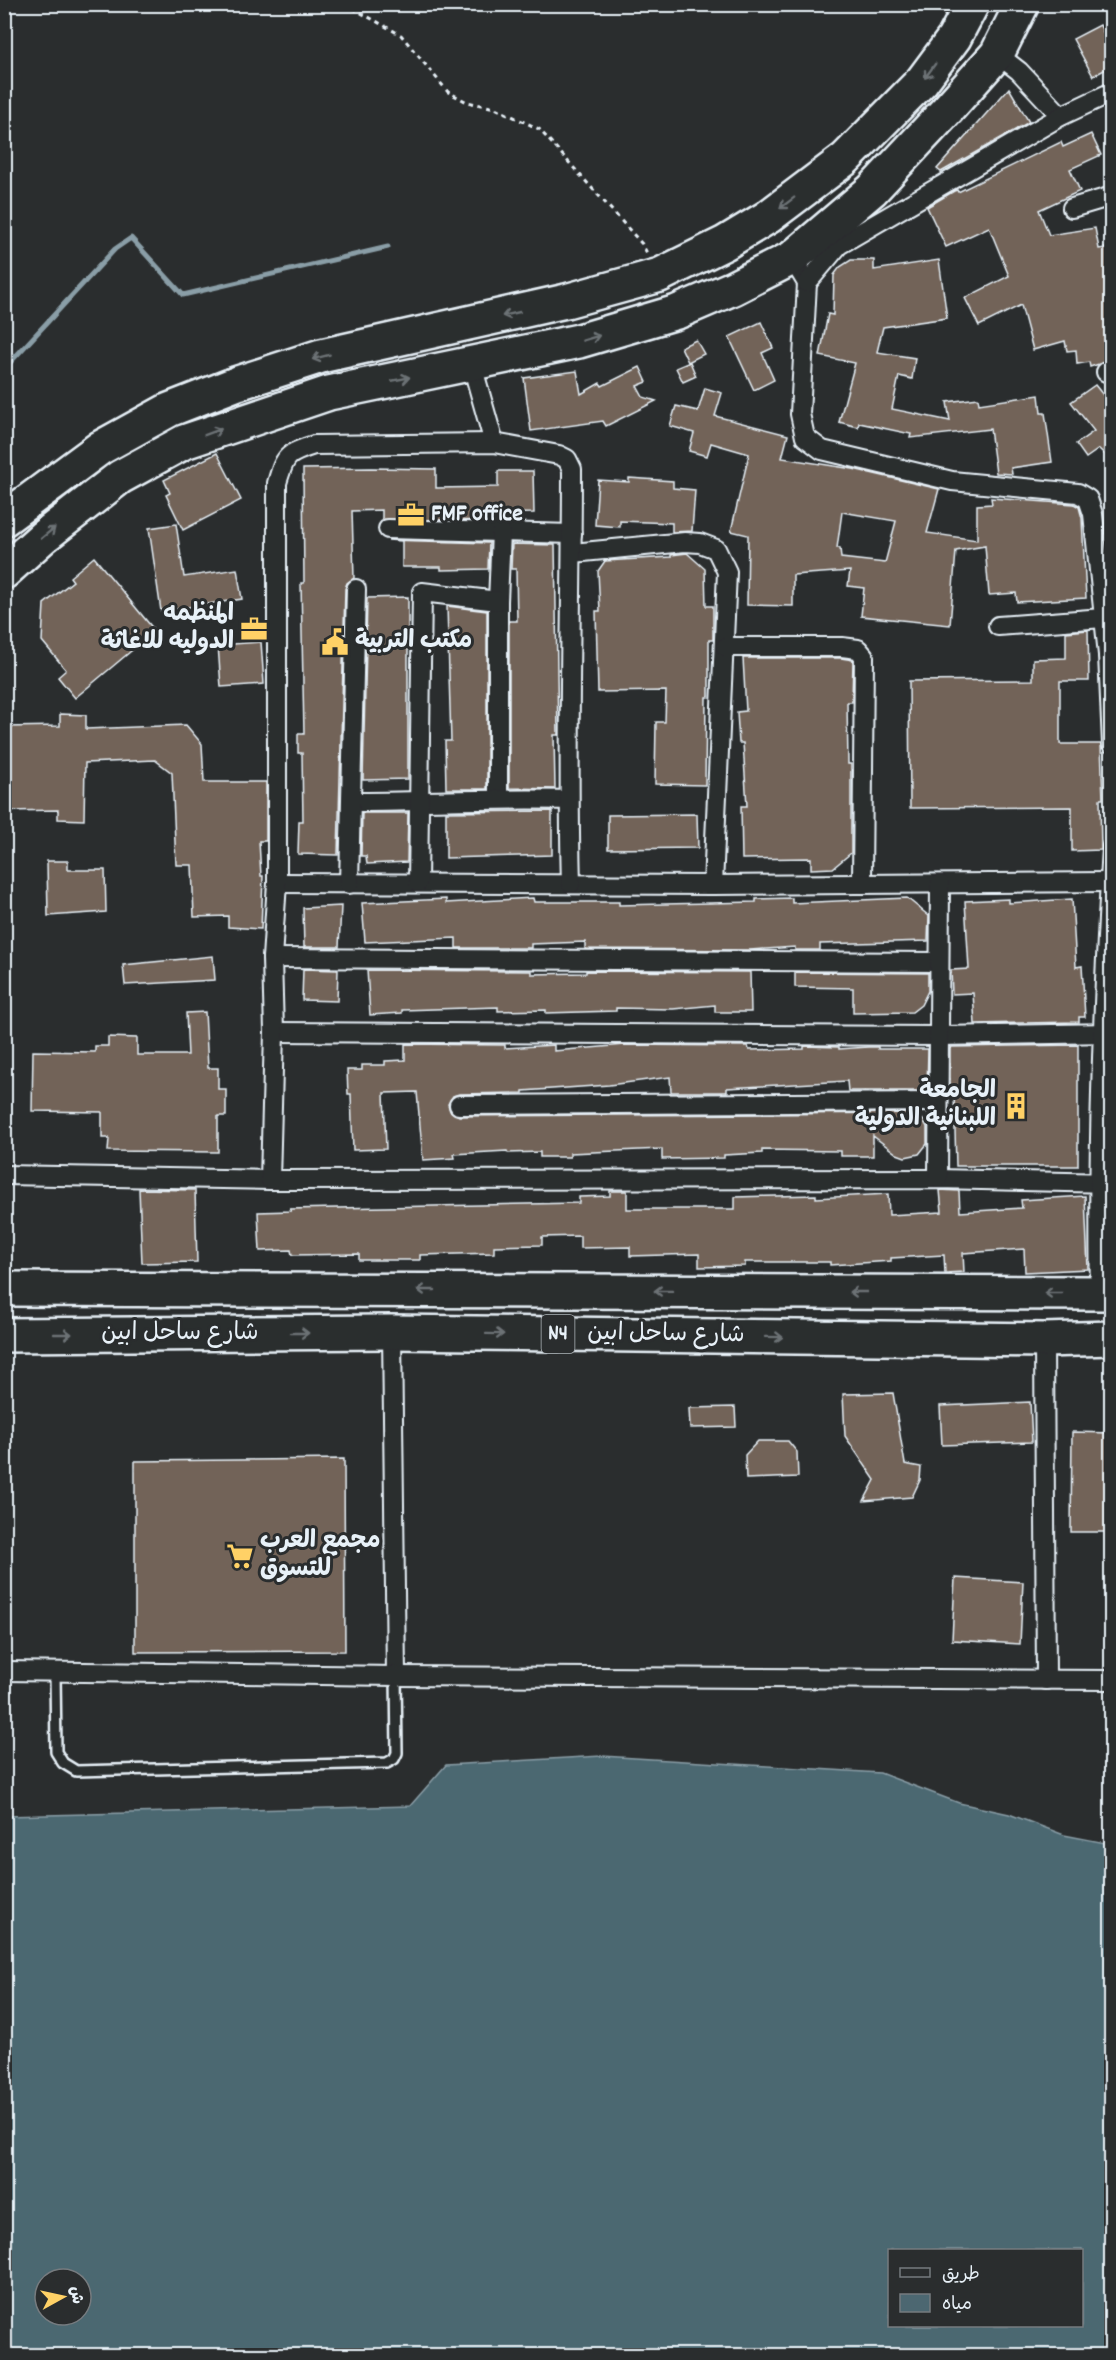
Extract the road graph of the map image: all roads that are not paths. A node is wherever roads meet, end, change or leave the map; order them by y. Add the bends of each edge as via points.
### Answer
1 (972, 4) edge
2 (1023, 4) edge
3 (954, 38) junction
4 (997, 54) junction
5 (1112, 92) edge
6 (1061, 116) junction
7 (1112, 196) edge
8 (1072, 208) dead end
9 (800, 270) junction
10 (472, 365) junction
11 (494, 443) junction
12 (4, 519) edge
13 (388, 529) dead end
14 (501, 532) junction
15 (572, 534) junction
16 (1103, 551) edge
17 (573, 553) junction
18 (4, 572) edge
19 (356, 589) dead end
20 (498, 601) junction
21 (1103, 618) junction
22 (998, 626) dead end
23 (725, 647) junction
24 (1110, 655) edge
25 (1112, 744) edge
26 (498, 798) junction
27 (568, 800) junction
28 (351, 802) junction
29 (419, 802) junction
30 (1112, 847) edge
31 (1110, 882) junction
32 (418, 883) junction
33 (277, 884) junction
34 (349, 884) junction
35 (571, 884) junction
36 (862, 884) junction
37 (940, 884) junction
38 (713, 885) junction
39 (1108, 940) edge
40 (272, 958) junction
41 (939, 962) junction
42 (274, 1032) junction
43 (1107, 1033) edge
44 (939, 1036) junction
45 (938, 1102) junction
46 (459, 1105) dead end
47 (4, 1175) edge
48 (938, 1179) junction
49 (270, 1180) junction
50 (1105, 1183) edge
51 (4, 1288) edge
52 (1106, 1293) edge
53 (392, 1332) junction
54 (4, 1335) edge
55 (1112, 1338) edge
56 (1044, 1340) junction
57 (4, 1671) edge
58 (55, 1672) junction
59 (396, 1676) junction
60 (1046, 1680) junction
61 (1112, 1680) edge

1 - 3 highway
2 - 4 highway
3 - 4 highway
3 -> 12 highway via 922,81 846,159 768,217 725,243 660,275 566,301 321,356 238,383 169,411 100,448
4 - 6 street via 1019,71
4 - 9 highway
5 - 6 street
6 - 9 street
7 - 8 street
10 -> 9 highway via 579,341 677,312 732,288
9 - 16 street via 800,414 805,437 822,450 952,482 1078,493 1088,500
10 - 11 street
18 -> 10 highway via 120,477 184,442 329,393
11 - 15 street via 567,459 572,469
11 - 33 street via 314,445 295,451 284,461 277,483
13 - 14 street
14 - 15 street
14 - 20 street
15 - 17 street
16 - 21 street
17 - 23 street via 685,542 716,549 727,572
17 - 27 street
19 - 28 street
20 - 26 street
20 - 29 street via 422,592
21 - 22 street
21 - 24 street
23 - 36 street via 842,647 858,649 864,656
23 - 38 street
24 - 25 street
26 - 27 street
26 - 29 street
27 - 35 street
28 - 29 street
28 - 34 street
29 - 32 street
30 - 31 street
31 - 37 street
31 - 39 street
32 - 34 street
32 - 35 street
33 - 34 street
33 - 40 street
35 - 38 street
36 - 37 street
36 - 38 street
37 - 41 street
39 - 43 street
40 - 41 street
40 - 42 street
41 - 44 street
42 - 44 street
42 - 49 street
43 - 44 street
43 - 50 street
44 - 45 street
45 - 46 street
45 - 48 street
47 - 49 street
48 - 49 street
48 - 50 street
50 - 52 street
52 -> 51 highway, شارع ساحل ابين / N4
54 -> 53 highway, شارع ساحل ابين / N4
53 -> 56 highway, شارع ساحل ابين / N4
53 - 59 street
55 - 56 highway, شارع ساحل ابين / N4
56 - 60 street
57 - 58 street
58 - 59 street
58 - 59 lane via 56,1752 63,1763 76,1771 387,1764 397,1753
59 - 60 street
60 - 61 street

